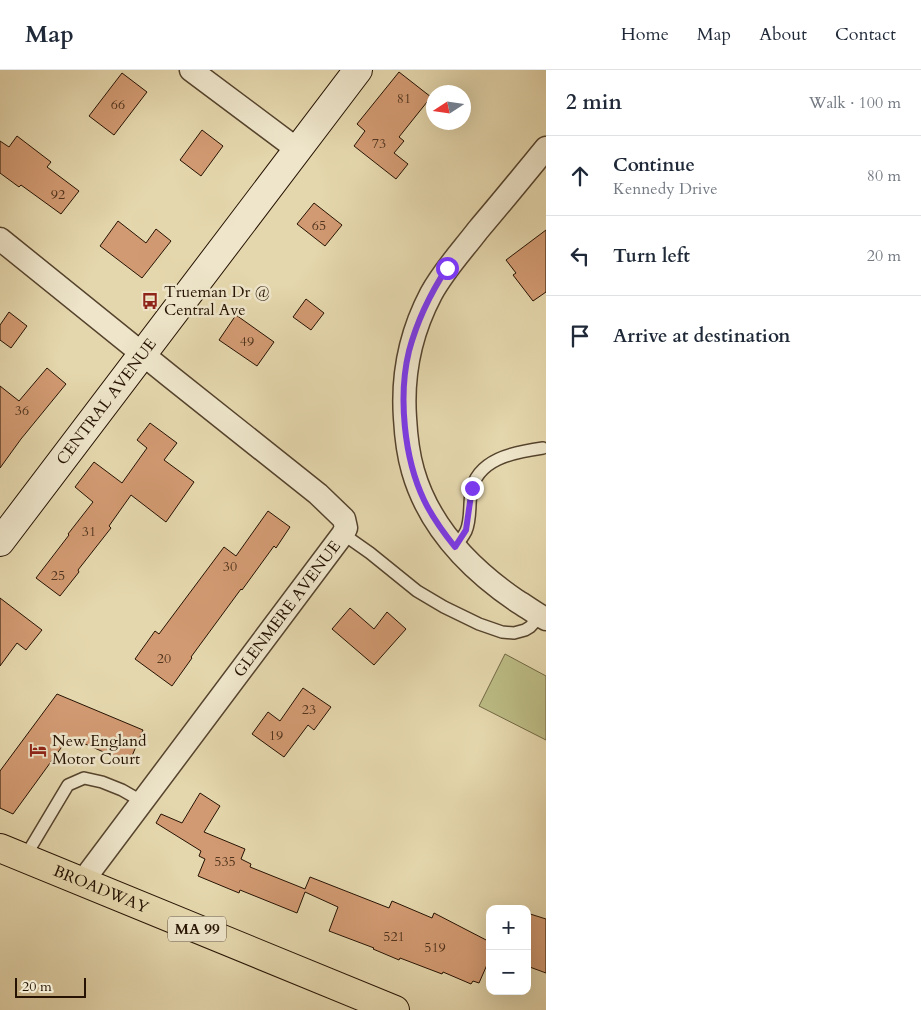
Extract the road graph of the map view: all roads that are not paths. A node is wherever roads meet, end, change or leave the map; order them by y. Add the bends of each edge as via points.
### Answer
1 (191, 70) edge
2 (358, 70) edge
3 (546, 148) edge
4 (298, 150) junction
5 (0, 239) edge
6 (142, 354) junction
7 (543, 448) dead end
8 (343, 534) junction
9 (0, 542) edge
10 (455, 547) junction
11 (543, 617) edge
12 (142, 802) junction
13 (12, 854) edge
14 (82, 882) junction
15 (395, 1010) edge

1 - 4 street
2 - 4 street, CENTRAL AVENUE
3 - 10 street via 447,268 430,295 409,352 404,409 412,469 428,507
4 - 6 street, CENTRAL AVENUE
5 - 6 street, GLENMERE AVENUE
6 - 8 street, GLENMERE AVENUE via 318,494 344,519 346,528
6 - 9 street, CENTRAL AVENUE
7 - 10 lane via 508,454 480,473 472,488 466,530
8 - 11 lane via 417,591 479,624 514,633 525,630
8 - 12 street, GLENMERE AVENUE
10 - 11 street via 499,588
12 - 13 lane via 122,790 84,778 68,785
12 - 14 street, GLENMERE AVENUE
13 - 14 main road, BROADWAY / MA 99
14 - 15 main road, BROADWAY / MA 99

